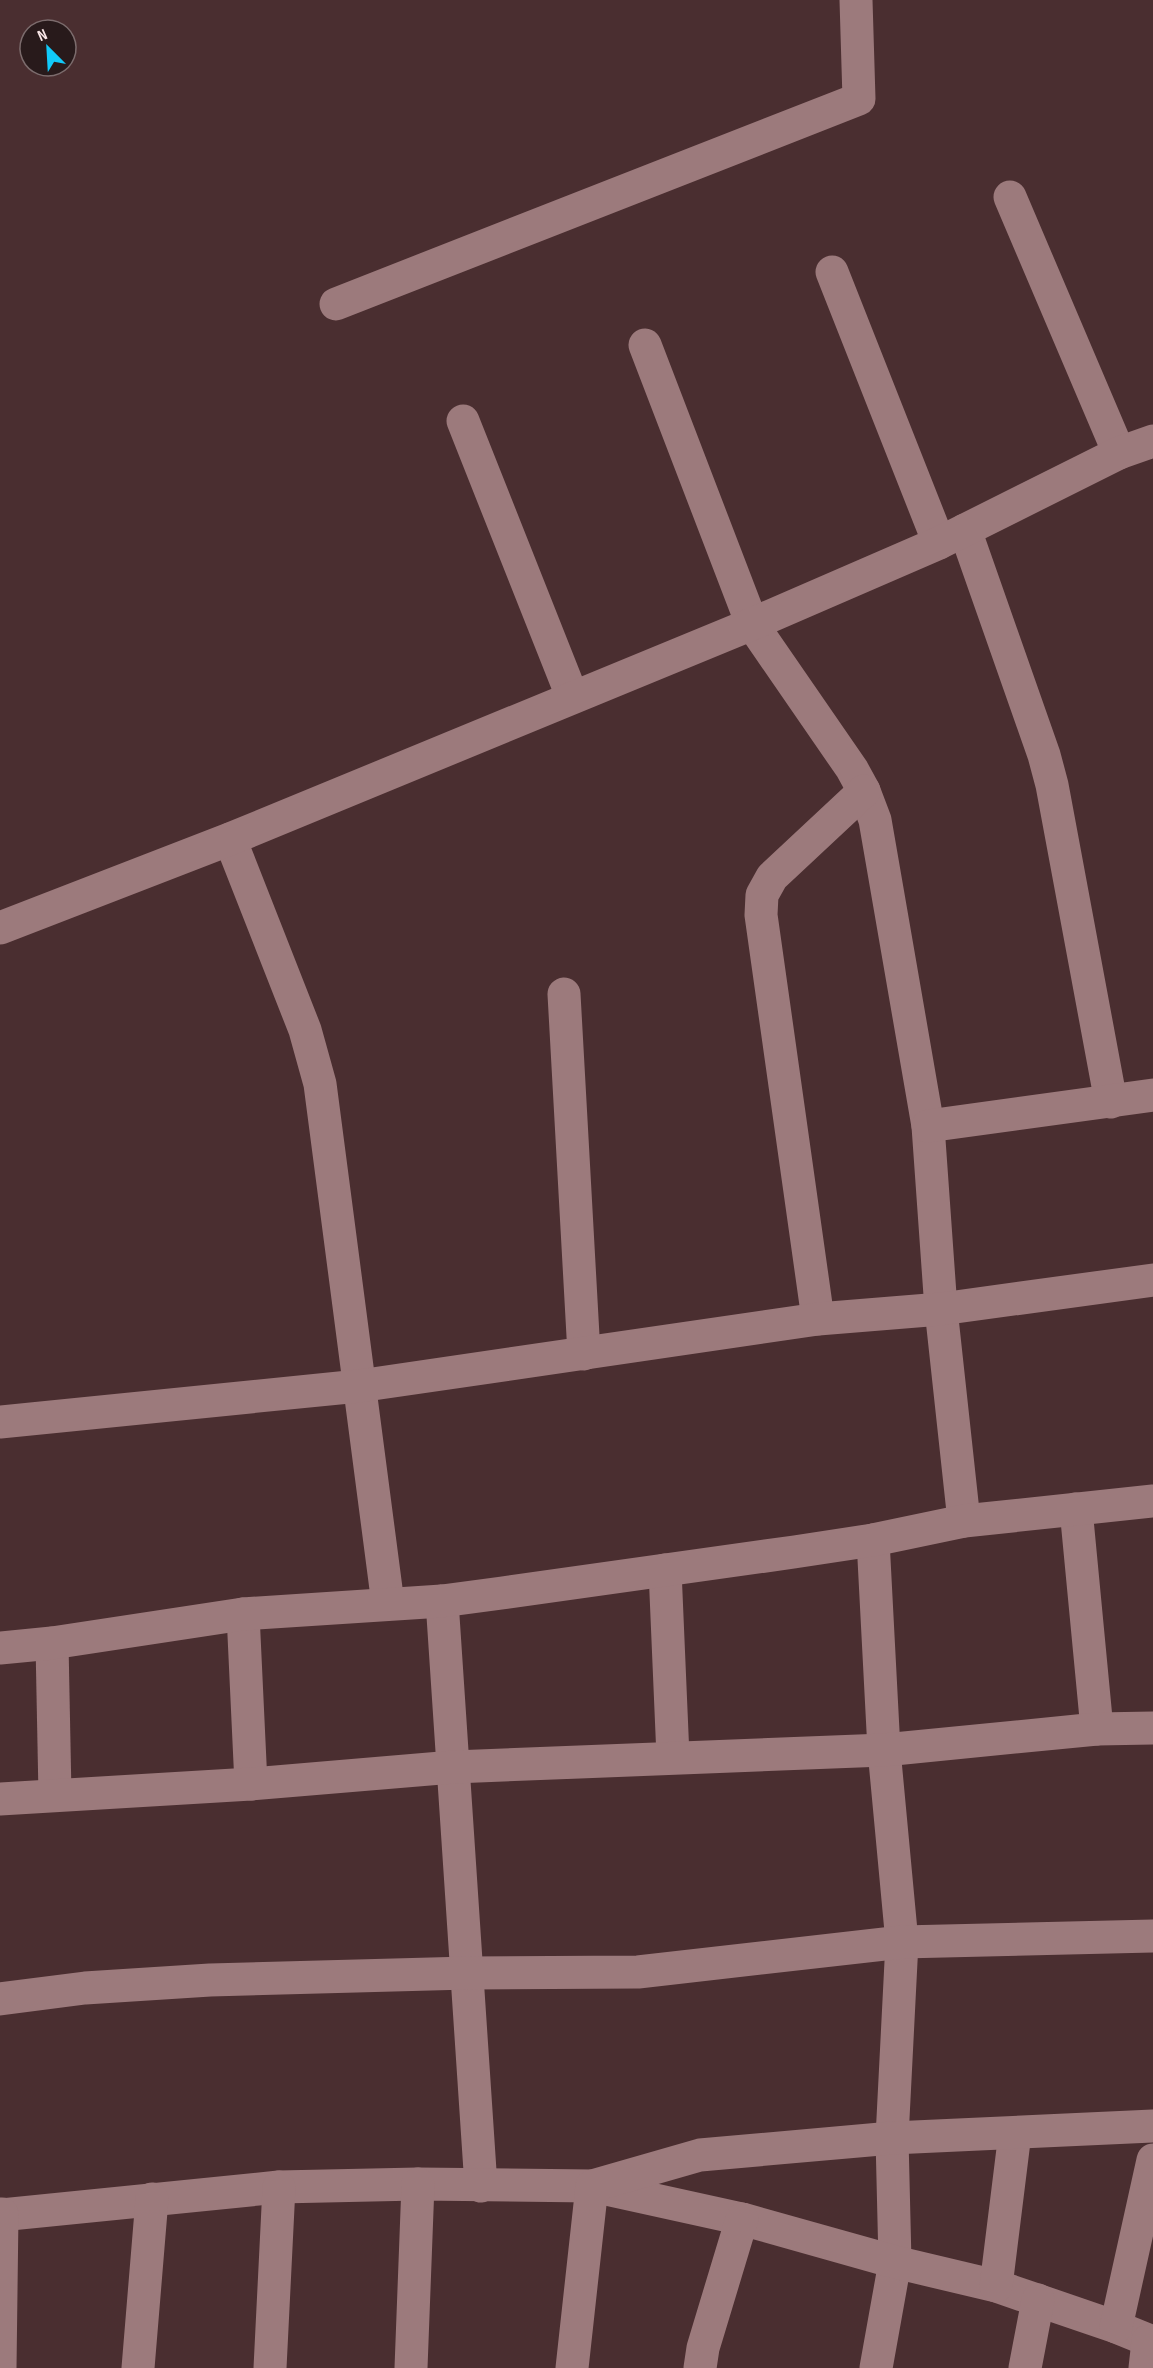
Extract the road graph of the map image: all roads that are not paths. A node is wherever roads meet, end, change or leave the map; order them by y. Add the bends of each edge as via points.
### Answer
1 (856, 0) edge
2 (1010, 196) dead end
3 (832, 272) dead end
4 (336, 304) dead end
5 (645, 345) dead end
6 (463, 421) dead end
7 (1153, 441) edge
8 (1119, 453) junction
9 (952, 537) junction
10 (752, 624) junction
11 (572, 696) junction
12 (864, 791) junction
13 (230, 838) junction
14 (0, 928) edge
15 (564, 994) dead end
16 (1153, 1095) edge
17 (1111, 1101) junction
18 (928, 1126) junction
19 (1153, 1280) edge
20 (941, 1308) junction
21 (818, 1319) junction
22 (584, 1354) junction
23 (360, 1386) junction
24 (0, 1422) edge
25 (1153, 1501) edge
26 (1076, 1509) junction
27 (964, 1521) junction
28 (873, 1540) junction
29 (665, 1570) junction
30 (442, 1601) junction
31 (388, 1604) junction
32 (243, 1614) junction
33 (52, 1643) junction
34 (0, 1648) edge
35 (1153, 1728) edge
36 (1097, 1729) junction
37 (884, 1750) junction
38 (673, 1757) junction
39 (453, 1767) junction
40 (251, 1784) junction
41 (55, 1795) junction
42 (0, 1799) edge
43 (1153, 1936) edge
44 (902, 1942) junction
45 (468, 1973) junction
46 (0, 1999) edge
47 (1153, 2126) edge
48 (1015, 2133) junction
49 (892, 2138) junction
50 (1153, 2160) edge
51 (418, 2184) junction
52 (482, 2186) junction
53 (592, 2186) junction
54 (279, 2187) junction
55 (152, 2199) junction
56 (1, 2215) edge
57 (742, 2219) junction
58 (896, 2262) junction
59 (996, 2286) junction
60 (1038, 2300) junction
61 (1116, 2327) junction
62 (1148, 2351) edge
63 (0, 2368) edge
64 (138, 2368) edge
65 (270, 2368) edge
66 (411, 2368) edge
67 (572, 2368) edge
68 (700, 2368) edge
69 (876, 2368) edge
70 (1025, 2368) edge

1 - 4 street via 860,99
2 - 8 street
3 - 9 street
5 - 10 street
6 - 11 street
7 - 8 street
8 - 9 street
9 - 10 street
9 - 17 street via 1044,755
10 - 11 street
10 - 12 street
11 - 13 street
12 - 18 street via 875,820
12 - 21 street via 772,877 762,895 761,915
13 - 14 street
13 - 23 street via 304,1030 320,1084
15 - 22 street
16 - 17 street
17 - 18 street
18 - 20 street
19 - 20 street
20 - 21 street
20 - 27 street
21 - 22 street
22 - 23 street
23 - 24 street
23 - 31 street
25 - 26 street
26 - 27 street
26 - 36 street
27 - 28 street
28 - 29 street
28 - 37 street
29 - 30 street
29 - 38 street
30 - 31 street
30 - 39 street
31 - 32 street
32 - 33 street
32 - 40 street
33 - 34 street
33 - 41 street
35 - 36 street
36 - 37 street
37 - 38 street
37 - 44 street
38 - 39 street
39 - 40 street
39 - 45 street
40 - 41 street
41 - 42 street
43 - 44 street
44 - 45 street via 638,1972
44 - 49 street
45 - 46 street via 210,1980 85,1988
45 - 52 street
47 - 48 street
48 - 49 street
48 - 59 street
49 - 53 street via 700,2155
49 - 58 street
50 - 61 street
51 - 52 street
51 - 54 street
51 - 66 street
52 - 53 street
53 - 57 street
53 - 67 street
54 - 55 street
54 - 65 street
55 - 56 street
55 - 64 street
56 - 63 street
57 - 58 street
57 - 68 street
58 - 59 street
58 - 69 street
59 - 60 street
60 - 61 street
60 - 70 street
61 - 62 street

